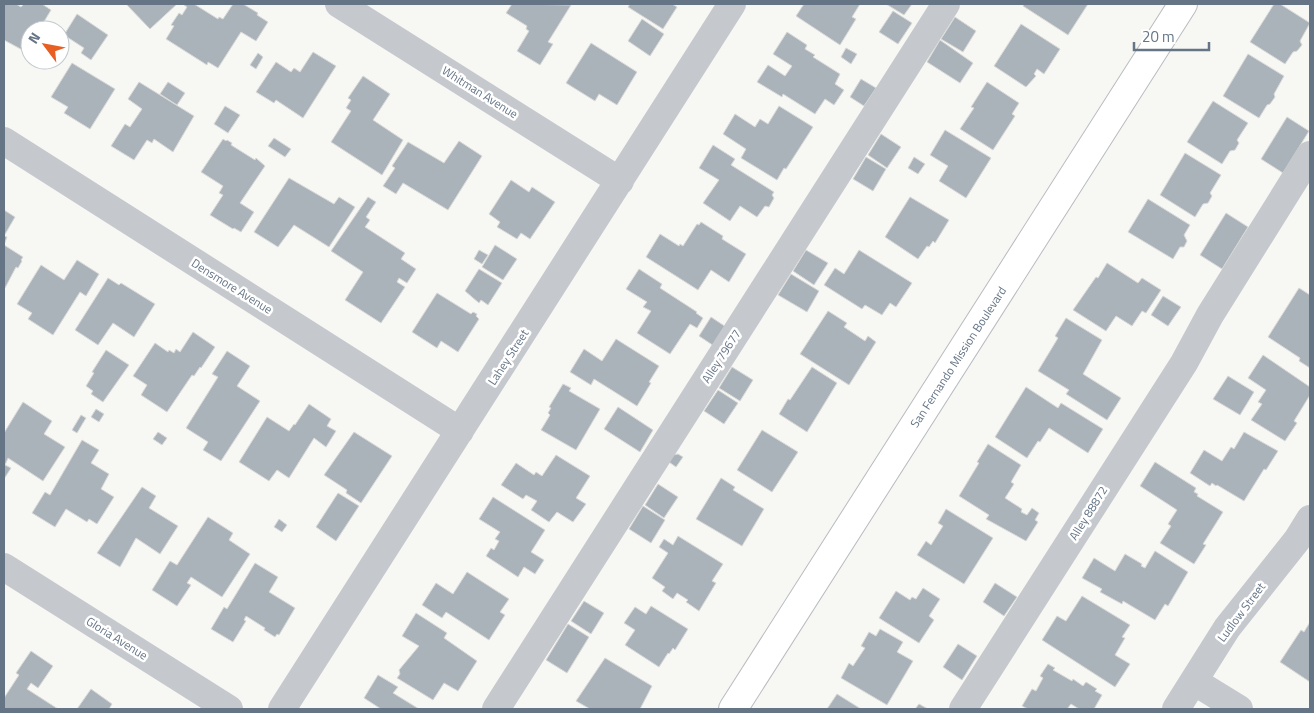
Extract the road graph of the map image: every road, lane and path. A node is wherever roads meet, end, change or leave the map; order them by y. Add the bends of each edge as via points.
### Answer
1 (339, 4) edge
2 (732, 4) edge
3 (946, 4) edge
4 (1182, 4) edge
5 (4, 141) edge
6 (1310, 155) edge
7 (620, 181) junction
8 (460, 431) junction
9 (1310, 518) edge
10 (4, 567) edge
11 (1195, 682) junction
12 (229, 709) edge
13 (282, 709) edge
14 (496, 709) edge
15 (733, 709) edge
16 (963, 709) edge
17 (1176, 709) edge
18 (1239, 709) edge

1 - 7 street, Whitman Avenue
2 - 7 street, Lahey Street
3 - 14 street, Alley 79677
4 - 15 main road, San Fernando Mission Boulevard
5 - 8 street, Densmore Avenue
6 - 16 street, Alley 88872 via 1194,346
7 - 8 street, Lahey Street
8 - 13 street, Lahey Street
9 - 11 street, Ludlow Street via 1297,540 1227,628
10 - 12 street, Gloria Avenue
11 - 17 street, Ludlow Street
11 - 18 street

